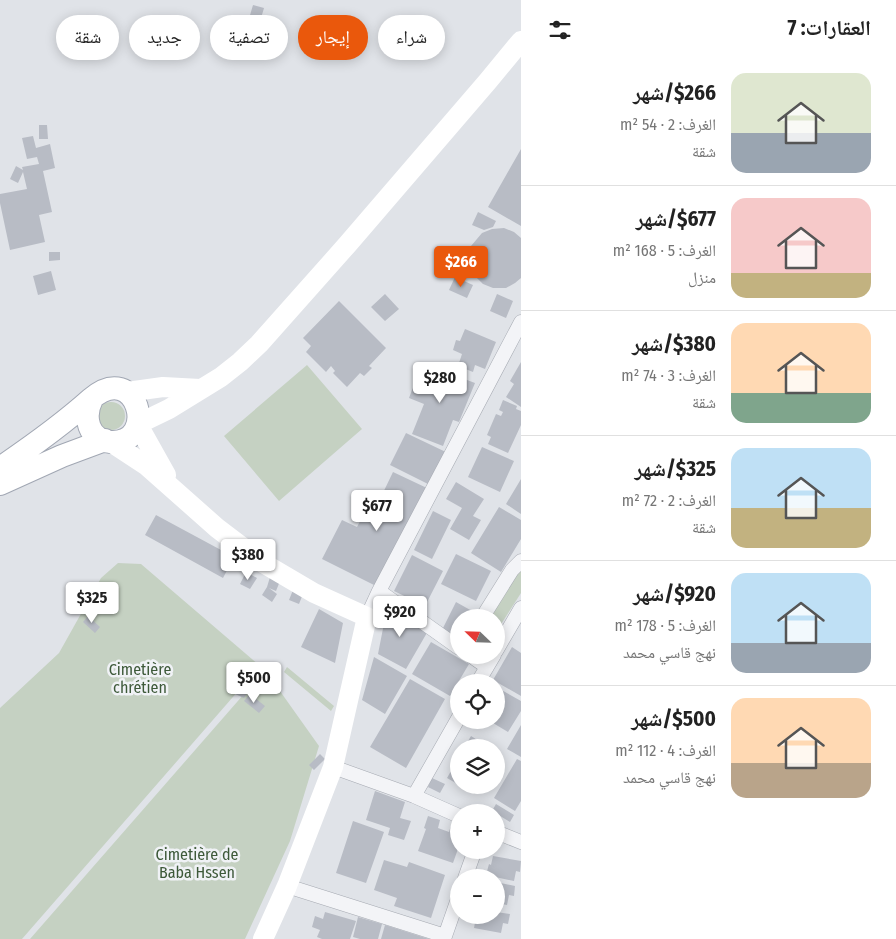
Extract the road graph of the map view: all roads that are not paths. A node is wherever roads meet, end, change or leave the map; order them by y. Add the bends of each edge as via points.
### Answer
1 (521, 41) edge
2 (521, 322) edge
3 (518, 337) edge
4 (200, 389) junction
5 (127, 392) junction
6 (92, 399) junction
7 (138, 424) junction
8 (107, 441) junction
9 (0, 468) edge
10 (0, 484) edge
11 (173, 488) junction
12 (521, 562) edge
13 (379, 591) junction
14 (521, 608) edge
15 (488, 609) edge
16 (367, 617) junction
17 (505, 636) edge
18 (450, 642) edge
19 (452, 729) edge
20 (332, 767) junction
21 (414, 796) junction
22 (450, 812) edge
23 (505, 836) edge
24 (521, 842) edge
25 (287, 886) junction
26 (450, 922) edge
27 (445, 937) edge
28 (263, 939) edge

1 - 4 street via 259,344 221,377
2 - 3 street
3 - 13 street
4 - 5 street via 163,387
4 - 7 street
5 - 6 main road via 108,389
5 - 7 main road via 139,409
6 - 8 main road via 86,418 96,436
6 - 9 main road
7 - 8 main road via 128,437
7 - 11 street
8 - 10 main road via 62,456
8 - 11 street via 147,466
11 - 16 street via 216,528 264,563
12 - 15 street via 512,570
13 - 16 street
13 - 18 street
14 - 17 street
16 - 20 street
19 - 21 street
20 - 21 street
20 - 25 street
21 - 22 street
23 - 24 street
25 - 27 street
25 - 28 street
26 - 27 street

